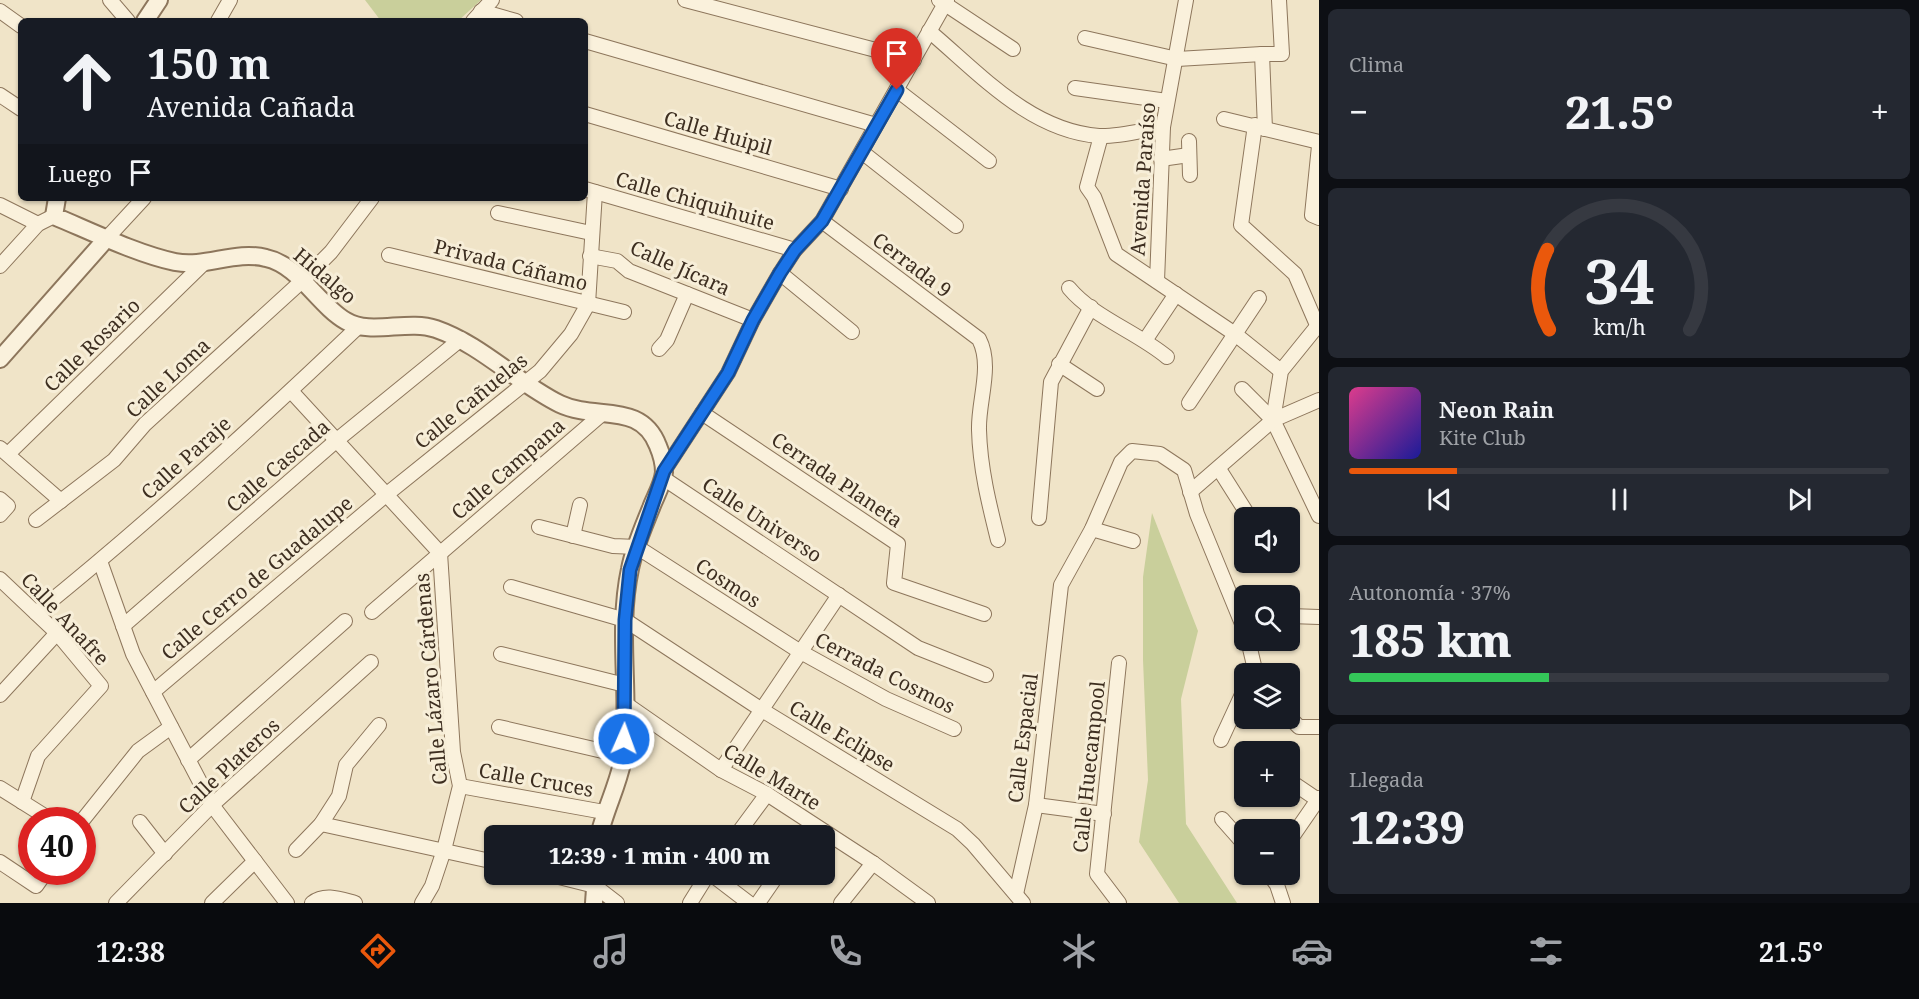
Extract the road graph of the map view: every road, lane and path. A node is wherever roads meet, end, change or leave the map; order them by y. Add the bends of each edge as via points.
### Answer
1 (110, 0) edge
2 (159, 0) edge
3 (231, 0) edge
4 (492, 0) edge
5 (685, 0) edge
6 (1186, 0) edge
7 (1279, 0) edge
8 (944, 1) edge
9 (0, 11) edge
10 (477, 16) edge
11 (125, 18) edge
12 (147, 18) edge
13 (220, 18) edge
14 (493, 18) edge
15 (18, 24) edge
16 (929, 31) junction
17 (1085, 38) dead end
18 (588, 42) edge
19 (1013, 49) dead end
20 (1262, 54) junction
21 (1177, 59) junction
22 (914, 60) junction
23 (1075, 88) dead end
24 (897, 90) junction
25 (0, 95) edge
26 (1167, 101) junction
27 (18, 107) edge
28 (588, 115) edge
29 (1224, 119) dead end
30 (876, 125) junction
31 (1163, 127) junction
32 (1260, 127) junction
33 (1101, 136) junction
34 (1319, 144) edge
35 (862, 152) junction
36 (1161, 159) junction
37 (989, 161) dead end
38 (1190, 175) dead end
39 (841, 189) junction
40 (590, 191) edge
41 (56, 201) edge
42 (141, 201) edge
43 (370, 201) edge
44 (0, 205) edge
45 (498, 213) dead end
46 (54, 216) junction
47 (1319, 218) edge
48 (822, 221) junction
49 (38, 224) junction
50 (956, 226) dead end
51 (591, 233) junction
52 (107, 238) junction
53 (795, 250) junction
54 (389, 255) dead end
55 (590, 256) junction
56 (203, 264) junction
57 (0, 266) edge
58 (780, 273) junction
59 (1157, 280) junction
60 (302, 281) junction
61 (1069, 288) dead end
62 (687, 294) junction
63 (1176, 294) junction
64 (1259, 298) dead end
65 (588, 304) junction
66 (1091, 307) junction
67 (624, 312) dead end
68 (753, 320) junction
69 (1318, 325) edge
70 (358, 327) junction
71 (852, 332) dead end
72 (1235, 334) junction
73 (461, 339) junction
74 (1146, 339) junction
75 (660, 349) dead end
76 (1167, 357) dead end
77 (0, 358) edge
78 (1059, 364) junction
79 (1281, 371) junction
80 (526, 384) junction
81 (1097, 388) dead end
82 (1242, 389) dead end
83 (291, 391) junction
84 (1318, 402) edge
85 (1189, 403) dead end
86 (702, 413) junction
87 (602, 414) junction
88 (1273, 420) junction
89 (337, 440) junction
90 (4, 451) edge
91 (1219, 469) junction
92 (663, 475) junction
93 (1190, 492) junction
94 (387, 494) junction
95 (0, 499) edge
96 (61, 501) junction
97 (580, 505) dead end
98 (1243, 507) edge
99 (0, 515) edge
100 (1319, 516) edge
101 (1039, 518) dead end
102 (36, 520) dead end
103 (539, 527) dead end
104 (1092, 529) junction
105 (573, 536) junction
106 (998, 540) dead end
107 (1133, 541) dead end
108 (636, 547) junction
109 (440, 553) junction
110 (100, 561) junction
111 (0, 579) edge
112 (511, 587) dead end
113 (839, 595) junction
114 (1234, 596) edge
115 (36, 612) junction
116 (372, 612) dead end
117 (984, 614) dead end
118 (1300, 616) edge
119 (1319, 616) edge
120 (625, 620) junction
121 (345, 621) dead end
122 (123, 626) junction
123 (57, 633) junction
124 (799, 651) junction
125 (501, 654) dead end
126 (371, 662) dead end
127 (1119, 663) dead end
128 (986, 675) dead end
129 (625, 685) junction
130 (1, 691) edge
131 (153, 692) junction
132 (626, 704) junction
133 (762, 710) junction
134 (1234, 712) edge
135 (379, 725) dead end
136 (171, 727) junction
137 (499, 727) dead end
138 (1319, 727) edge
139 (1300, 728) edge
140 (954, 729) dead end
141 (1221, 740) dead end
142 (624, 756) junction
143 (188, 760) junction
144 (721, 770) junction
145 (460, 786) junction
146 (1300, 787) edge
147 (0, 788) edge
148 (767, 794) junction
149 (1318, 799) edge
150 (22, 802) junction
151 (212, 805) junction
152 (1036, 805) junction
153 (30, 807) edge
154 (93, 807) edge
155 (604, 812) junction
156 (1104, 814) junction
157 (1222, 819) dead end
158 (140, 822) dead end
159 (321, 824) junction
160 (601, 825) edge
161 (744, 825) edge
162 (805, 825) edge
163 (1300, 825) edge
164 (1234, 833) edge
165 (835, 843) edge
166 (296, 850) dead end
167 (444, 850) junction
168 (165, 854) junction
169 (484, 859) edge
170 (255, 861) junction
171 (0, 862) edge
172 (873, 863) junction
173 (18, 874) edge
174 (702, 885) edge
175 (724, 885) edge
176 (770, 885) edge
177 (1277, 885) edge
178 (595, 888) edge
179 (1019, 899) edge
180 (116, 903) edge
181 (212, 903) edge
182 (287, 903) edge
183 (312, 903) edge
184 (355, 903) edge
185 (422, 903) edge
186 (617, 903) edge
187 (690, 903) edge
188 (749, 903) edge
189 (758, 903) edge
190 (841, 903) edge
191 (928, 903) edge
192 (1119, 903) edge
193 (1283, 903) edge

1 - 11 street
2 - 12 street
3 - 13 street
4 - 10 street
5 - 22 street
6 - 21 street, Avenida Paraíso
7 - 20 street via 1282,54
8 - 16 street
8 - 19 street
9 - 15 street
10 - 14 street
16 - 22 street
16 - 33 street via 1039,120 1064,131
17 - 21 street
18 - 30 street
20 - 21 street
20 - 32 street
21 - 26 street, Avenida Paraíso
22 - 24 street
23 - 26 street
24 - 30 street
24 - 37 street
25 - 27 street
26 - 31 street, Avenida Paraíso
28 - 39 street, Calle Huipil
29 - 32 street
30 - 35 street
31 - 33 street
31 - 36 street, Avenida Paraíso
32 - 34 street
32 - 69 street via 1241,225 1295,274
33 - 59 street via 1087,187 1116,254
34 - 47 street via 1312,215
35 - 39 street
35 - 50 street
36 - 38 street via 1189,148
36 - 59 street, Avenida Paraíso
39 - 48 street
40 - 51 street, Calle Cañuelas
40 - 53 street, Calle Chiquihuite
41 - 46 street
42 - 52 street
43 - 60 street, Calle Loma via 331,252
44 - 49 street
45 - 51 street
46 - 49 street
46 - 52 street, Hidalgo
48 - 53 street
48 - 106 street, Cerrada 9 via 979,339 986,352 979,429 984,486
49 - 57 street
51 - 55 street, Calle Cañuelas
52 - 56 street, Hidalgo via 175,262
52 - 77 street
53 - 58 street
54 - 65 street, Privada Cáñamo
55 - 62 street, Calle Jícara via 617,261 629,271
55 - 65 street, Calle Cañuelas
56 - 60 street, Hidalgo via 231,257 266,258
56 - 90 street, Calle Rosario
58 - 68 street
58 - 71 street
59 - 63 street, Avenida Paraíso
60 - 70 street, Hidalgo via 344,320
60 - 96 street, Calle Loma via 145,424 114,460
61 - 66 street
62 - 68 street, Calle Jícara
62 - 75 street
63 - 72 street, Avenida Paraíso
63 - 74 street
64 - 72 street
65 - 67 street, Privada Cáñamo
65 - 80 street, Calle Cañuelas via 571,334
66 - 74 street
66 - 78 street
68 - 86 street via 728,373
69 - 79 street
70 - 73 street, Hidalgo via 405,324 433,328
70 - 83 street, Calle Paraje
72 - 79 street, Avenida Paraíso
72 - 85 street
73 - 80 street, Hidalgo
73 - 89 street, Calle Cascada
74 - 76 street
78 - 81 street
78 - 101 street via 1051,382
79 - 88 street
80 - 87 street, Hidalgo via 567,407
80 - 94 street, Calle Cañuelas
82 - 88 street
83 - 89 street
83 - 110 street, Calle Paraje
84 - 88 street
86 - 92 street
86 - 117 street, Cerrada Planeta via 898,544 894,583
87 - 92 street, Hidalgo via 629,416 642,422 659,448
87 - 109 street, Calle Campana
88 - 91 street
88 - 100 street
89 - 94 street
89 - 122 street, Calle Cascada
90 - 96 street
91 - 93 street
91 - 98 street
92 - 108 street
92 - 113 street, Calle Universo
93 - 104 street via 1184,470 1160,454 1132,451 1121,462
93 - 114 street
94 - 109 street
94 - 131 street, Calle Cerro de Guadalupe
95 - 99 street via 8,506
96 - 102 street, Calle Loma
97 - 105 street
103 - 105 street
104 - 107 street
104 - 152 street, Calle Espacial via 1061,585
105 - 108 street
108 - 120 street
108 - 124 street, Cosmos
109 - 116 street, Calle Campana
109 - 145 street, Calle Lázaro Cárdenas via 453,752
110 - 115 street, Calle Paraje
110 - 122 street
111 - 115 street, Calle Anafre
112 - 120 street, Calle Eclipse
113 - 124 street
113 - 128 street, Calle Universo via 918,648
115 - 123 street, Calle Anafre
118 - 119 street
120 - 129 street
120 - 133 street, Calle Eclipse
121 - 143 street
122 - 131 street
123 - 130 street
123 - 150 street, Calle Anafre via 101,686 38,756
124 - 133 street
124 - 140 street, Cerrada Cosmos via 886,699
125 - 129 street
126 - 151 street, Calle Plateros
127 - 156 street, Calle Huecampool
129 - 132 street
131 - 136 street
132 - 142 street
132 - 144 street, Calle Marte
133 - 144 street
133 - 179 street, Calle Eclipse via 957,829
134 - 141 street
135 - 159 street via 346,765 339,796
136 - 143 street
136 - 154 street via 138,751
137 - 142 street
138 - 139 street
142 - 155 street
143 - 151 street
144 - 148 street, Calle Marte
145 - 155 street, Calle Cruces
145 - 167 street, Calle Lázaro Cárdenas
146 - 149 street
147 - 150 street
148 - 161 street
148 - 162 street, Calle Marte
149 - 163 street
150 - 153 street
151 - 168 street, Calle Plateros
151 - 170 street
152 - 156 street
152 - 179 street, Calle Espacial
155 - 160 street
156 - 192 street, Calle Huecampool via 1097,874
157 - 164 street
158 - 168 street
159 - 166 street
159 - 167 street
165 - 172 street, Calle Marte
167 - 169 street
167 - 185 street, Calle Lázaro Cárdenas
168 - 180 street, Calle Plateros
170 - 181 street
170 - 182 street
171 - 173 street
172 - 190 street
172 - 191 street, Calle Marte
174 - 187 street
175 - 188 street
176 - 189 street
177 - 193 street
178 - 186 street
183 - 184 street via 330,897

